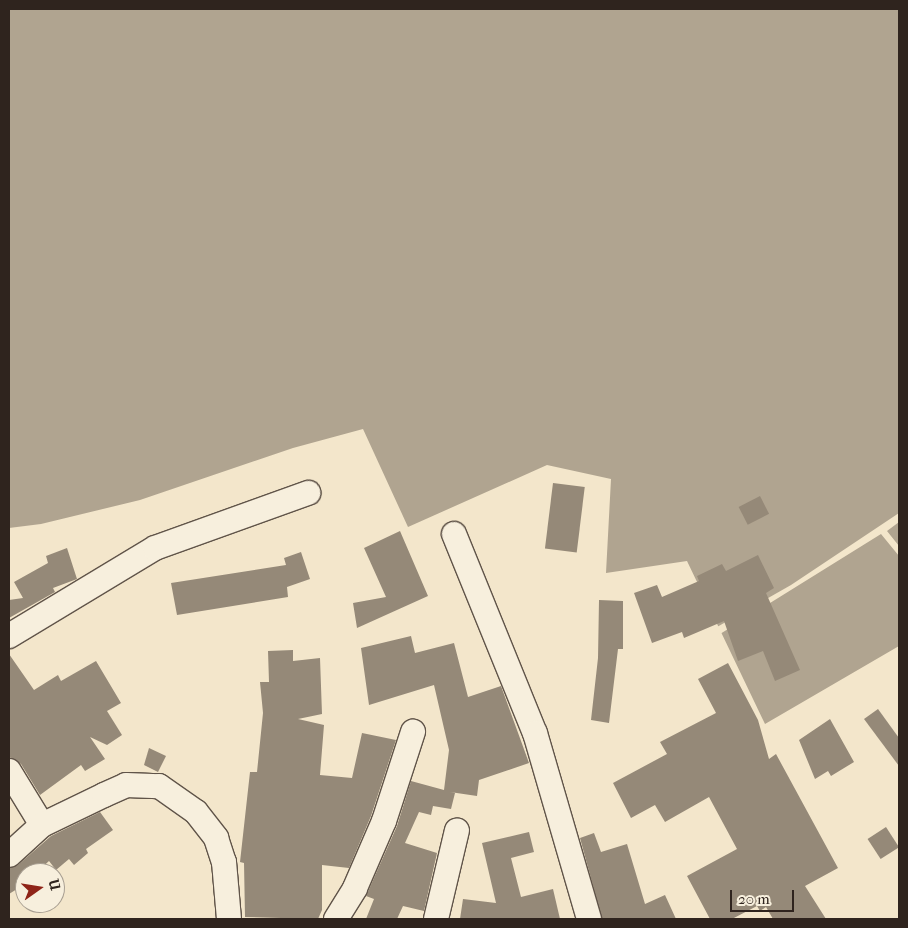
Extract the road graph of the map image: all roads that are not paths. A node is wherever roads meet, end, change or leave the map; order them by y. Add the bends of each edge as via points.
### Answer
1 (308, 493) dead end
2 (454, 534) dead end
3 (9, 636) edge
4 (413, 732) dead end
5 (9, 771) edge
6 (42, 825) junction
7 (457, 830) dead end
8 (9, 855) edge
9 (229, 919) edge
10 (336, 919) edge
11 (436, 919) edge
12 (589, 919) edge

1 - 3 street via 155,548
2 - 12 street via 535,732
4 - 10 street via 384,821 355,888
5 - 6 street
6 - 8 street
6 - 9 street via 126,785 160,786 196,812 216,838 224,862
7 - 11 street

